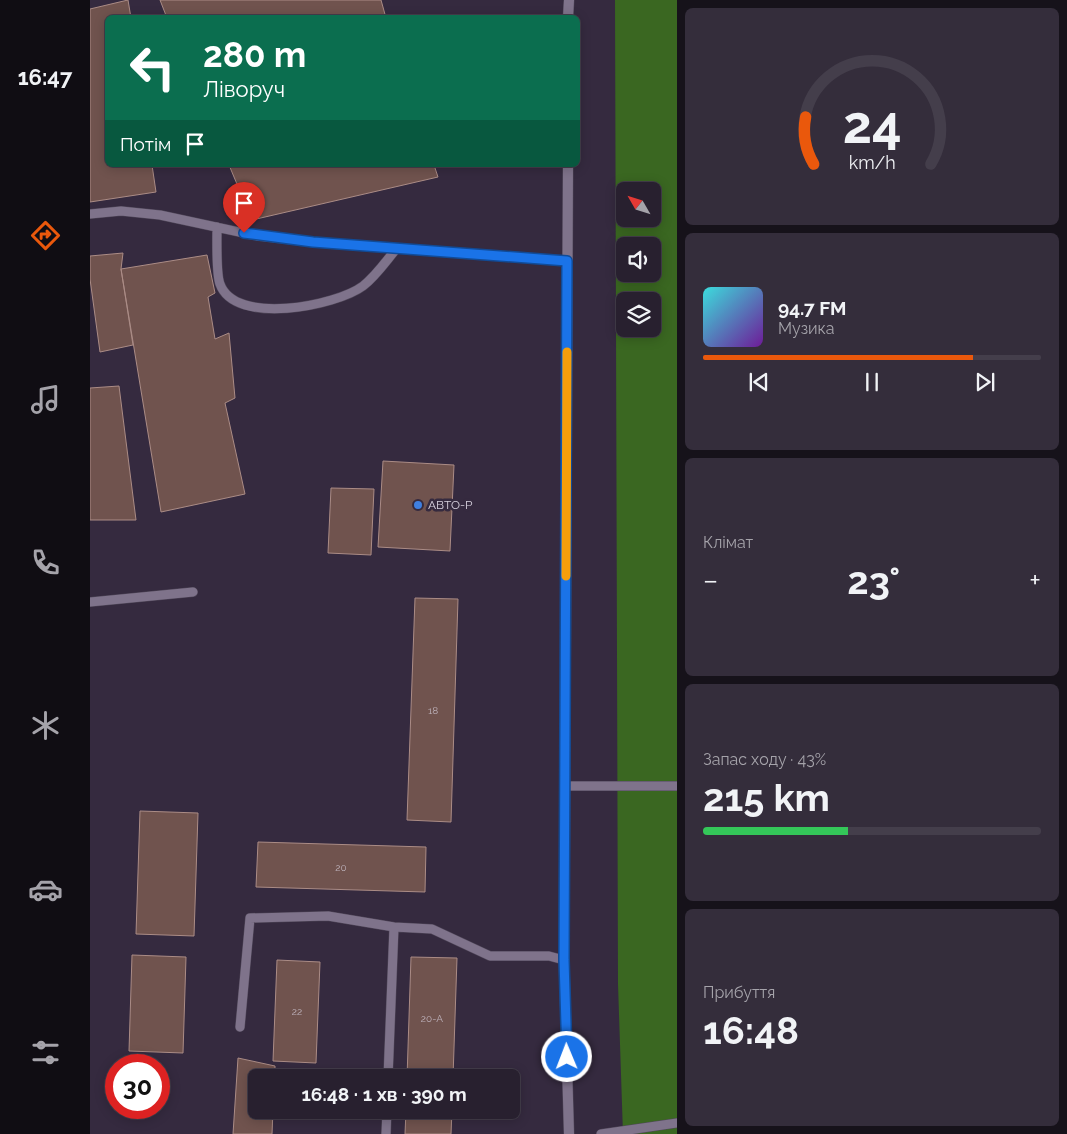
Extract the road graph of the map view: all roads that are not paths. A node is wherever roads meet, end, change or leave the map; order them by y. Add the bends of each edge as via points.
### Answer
1 (569, 0) edge
2 (568, 15) edge
3 (568, 167) edge
4 (90, 214) edge
5 (217, 227) junction
6 (396, 248) junction
7 (567, 261) junction
8 (193, 592) dead end
9 (90, 602) edge
10 (565, 786) junction
11 (677, 786) edge
12 (394, 927) junction
13 (564, 960) junction
14 (240, 1027) dead end
15 (388, 1069) edge
16 (387, 1119) edge
17 (677, 1123) edge
18 (386, 1134) edge
19 (569, 1134) edge
20 (601, 1134) edge

1 - 2 street
3 - 7 street
4 - 5 lane via 121,211 160,214
5 - 6 lane via 258,236
5 - 6 lane via 220,284 230,298 247,307 272,309 344,296 364,286
6 - 7 lane
7 - 10 street
8 - 9 lane
10 - 11 lane
10 - 13 street
12 - 13 lane via 432,929 490,956 549,956
12 - 14 lane via 328,916 250,918
12 - 15 lane
13 - 19 street
16 - 18 lane
17 - 20 lane

